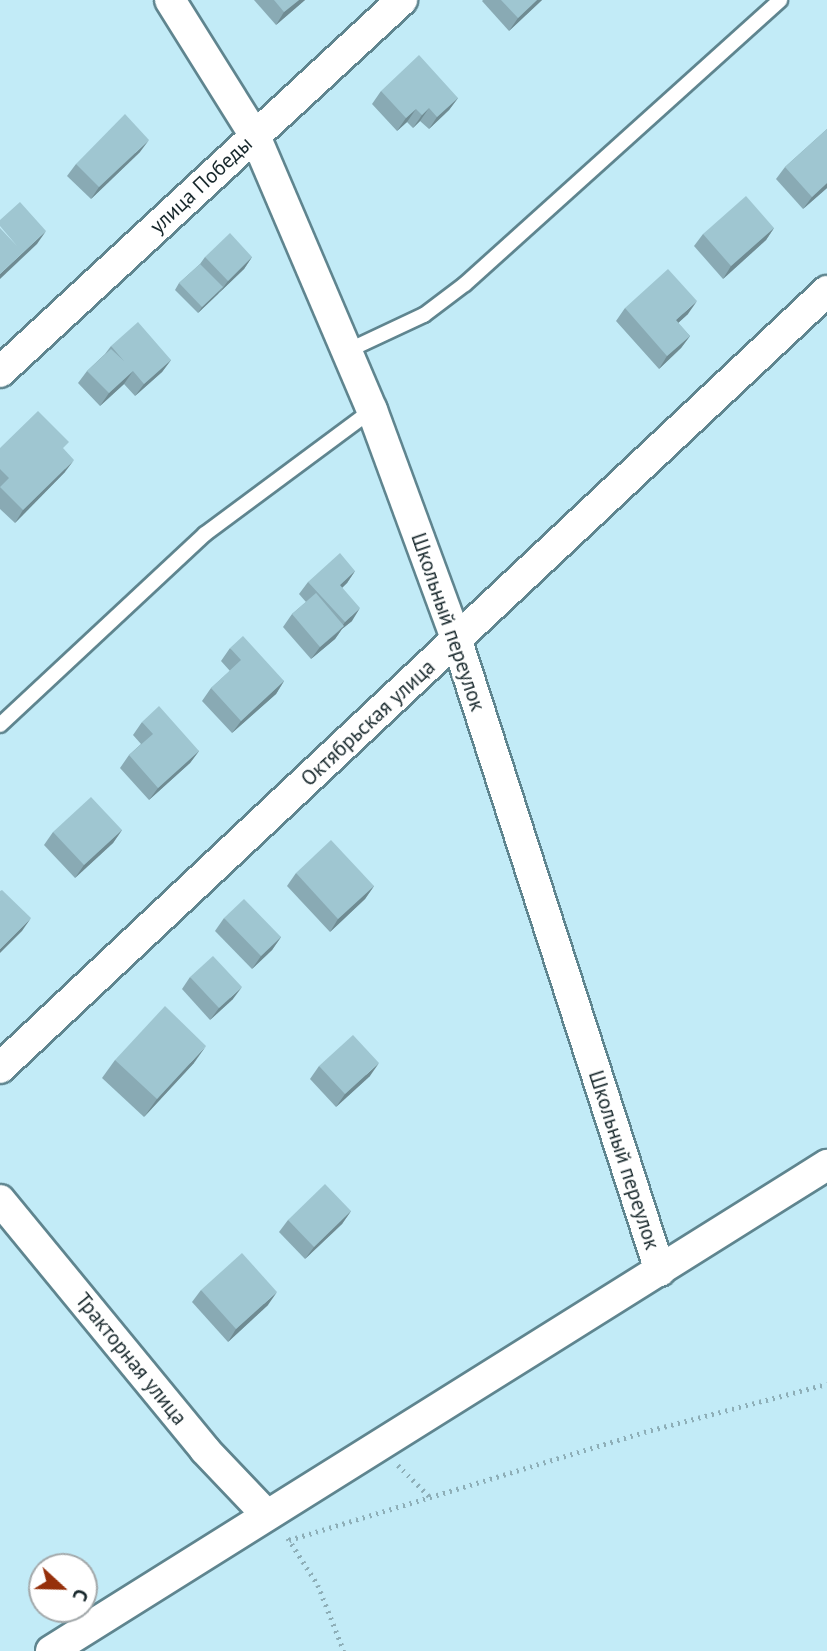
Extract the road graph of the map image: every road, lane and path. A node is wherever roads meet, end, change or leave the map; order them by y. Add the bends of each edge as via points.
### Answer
1 (170, 0) edge
2 (402, 0) edge
3 (780, 0) edge
4 (255, 136) junction
5 (827, 291) edge
6 (347, 351) junction
7 (0, 372) edge
8 (372, 410) junction
9 (457, 641) junction
10 (0, 724) edge
11 (3, 1060) edge
12 (827, 1165) edge
13 (0, 1200) edge
14 (660, 1271) junction
15 (827, 1384) edge
16 (384, 1441) junction
17 (429, 1497) junction
18 (266, 1514) junction
19 (289, 1540) junction
20 (51, 1651) edge
21 (344, 1651) edge

1 - 4 street, Школьный переулок
2 - 4 street, улица Победы
3 - 6 lane via 465,284 424,315
4 - 6 street, Школьный переулок
4 - 7 street, улица Победы
5 - 9 street, Октябрьская улица
6 - 8 street, Школьный переулок
8 - 9 street, Школьный переулок
8 - 10 lane via 205,534
9 - 11 street, Октябрьская улица
9 - 14 street, Школьный переулок
12 - 14 street
13 - 18 street, Тракторная улица via 205,1450
14 - 16 street
15 - 17 path via 644,1432
16 - 17 path via 392,1459
16 - 18 street
17 - 19 path
18 - 19 path
18 - 20 street
19 - 21 path via 318,1585

